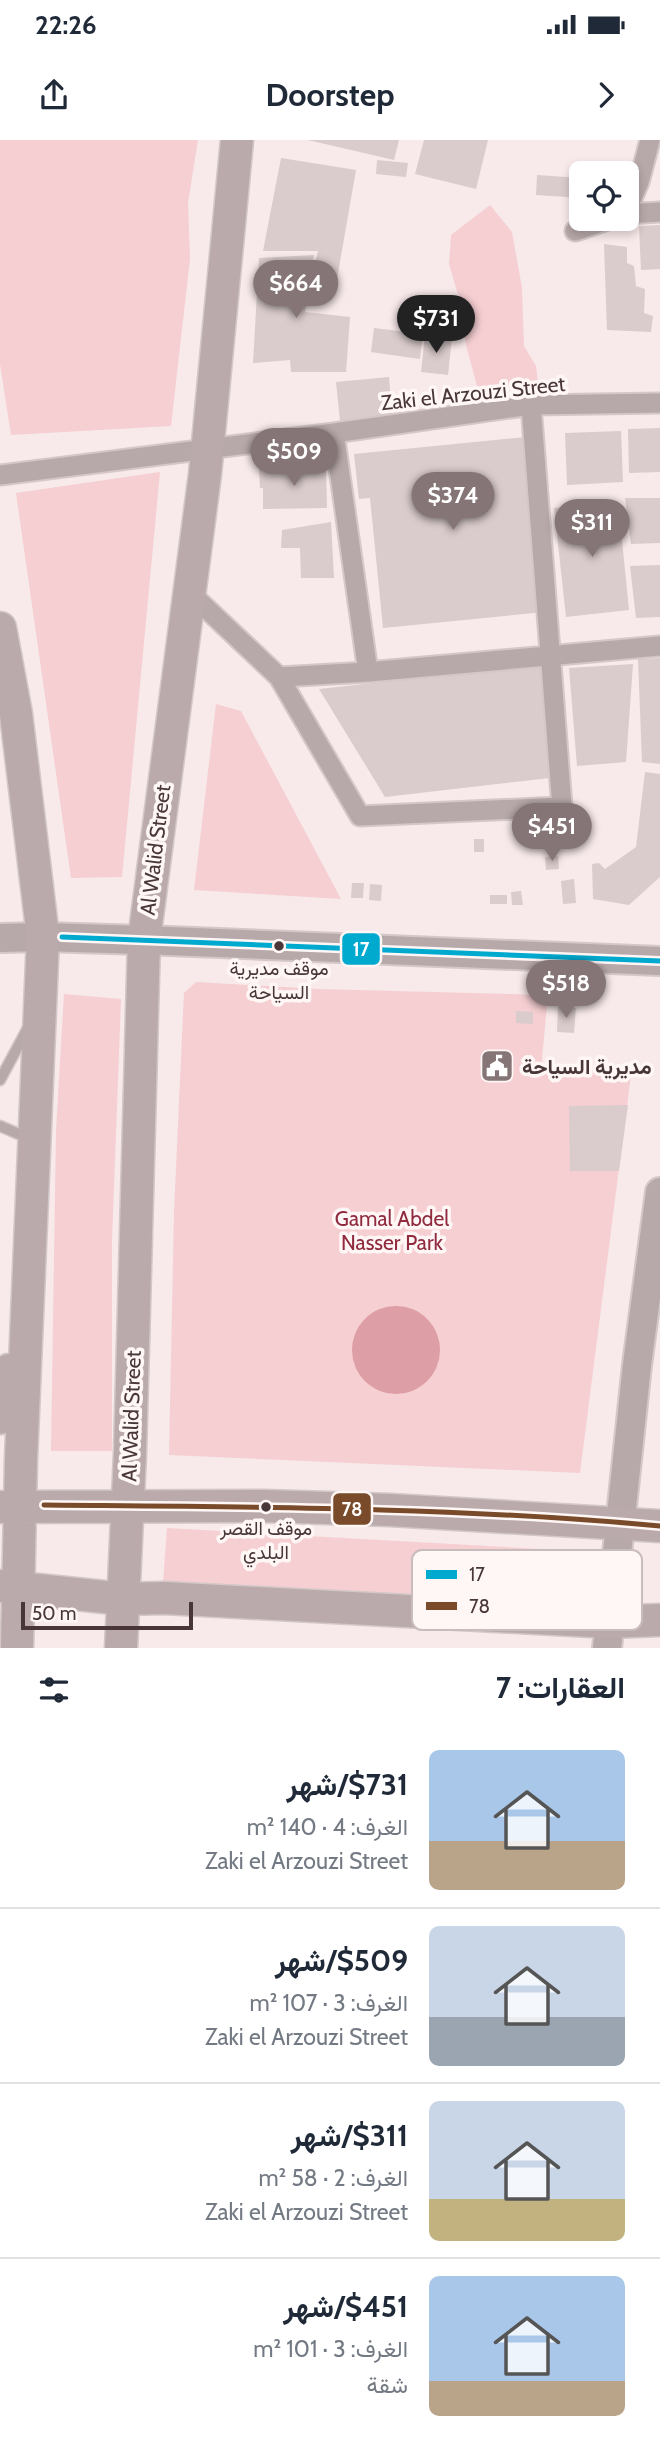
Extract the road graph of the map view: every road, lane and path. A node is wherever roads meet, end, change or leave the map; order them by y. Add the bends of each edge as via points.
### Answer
1 (237, 140) edge
2 (650, 140) edge
3 (639, 182) edge
4 (639, 212) edge
5 (660, 212) edge
6 (660, 403) edge
7 (531, 405) junction
8 (334, 433) junction
9 (208, 449) junction
10 (0, 475) edge
11 (189, 592) junction
12 (0, 628) edge
13 (660, 646) edge
14 (551, 655) junction
15 (368, 673) junction
16 (279, 677) junction
17 (43, 937) junction
18 (0, 938) edge
19 (144, 940) junction
20 (660, 961) edge
21 (41, 1004) junction
22 (0, 1080) edge
23 (0, 1126) edge
24 (35, 1141) junction
25 (660, 1192) edge
26 (28, 1302) junction
27 (0, 1418) edge
28 (10, 1506) edge
29 (128, 1506) junction
30 (619, 1522) junction
31 (660, 1526) edge
32 (617, 1550) edge
33 (9, 1587) edge
34 (123, 1599) junction
35 (412, 1619) edge
36 (660, 1620) edge
37 (642, 1625) edge
38 (549, 1630) edge
39 (626, 1630) edge
40 (609, 1635) edge
41 (17, 1648) edge
42 (121, 1648) edge

1 - 9 main road, Al Walid Street
2 - 3 street
4 - 5 street
6 - 7 street, Zaki el Arzouzi Street
7 - 8 street, Zaki el Arzouzi Street
7 - 14 street
8 - 9 street, Zaki el Arzouzi Street
8 - 15 street
9 - 10 street, Zaki el Arzouzi Street
9 - 11 main road, Al Walid Street
11 - 16 street
11 - 19 main road, Al Walid Street
12 - 17 main road via 16,714
13 - 14 street
14 - 15 street
14 - 16 street via 562,807 360,817
15 - 16 street
17 - 18 main road
17 - 19 main road
17 - 21 main road
19 - 20 main road
19 - 29 main road, Al Walid Street
21 - 22 lane
21 - 24 main road
23 - 24 lane
24 - 26 main road
25 - 30 main road
26 - 27 main road via 12,1347
26 - 28 main road
28 - 29 main road
28 - 33 main road
29 - 30 main road via 390,1510
29 - 34 main road, Al Walid Street
30 - 31 main road
30 - 32 main road
33 - 34 main road
33 - 41 main road
34 - 35 main road via 164,1598
34 - 42 main road, Al Walid Street
36 - 37 main road
38 - 40 main road
39 - 40 main road

